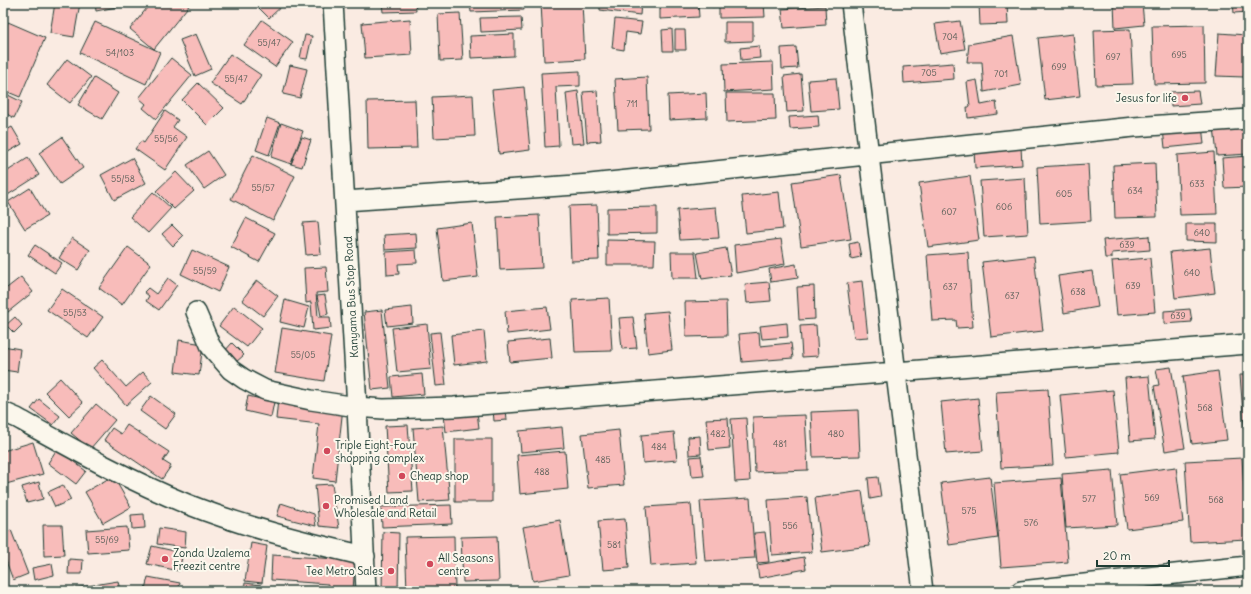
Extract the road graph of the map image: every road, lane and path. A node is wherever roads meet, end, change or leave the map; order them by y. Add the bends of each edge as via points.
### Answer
1 (333, 3) edge
2 (851, 3) edge
3 (1248, 119) edge
4 (869, 156) junction
5 (345, 201) junction
6 (196, 312) dead end
7 (1248, 344) edge
8 (896, 372) junction
9 (357, 407) junction
10 (3, 412) edge
11 (364, 556) junction
12 (1248, 566) edge
13 (366, 591) edge
14 (923, 591) edge
15 (1021, 591) edge

1 - 5 street, Kanyama Bus Stop Road
2 - 4 street
3 - 4 street via 1134,128
4 - 5 street via 590,184
4 - 8 street
5 - 9 street, Kanyama Bus Stop Road
6 - 9 street via 211,346 231,370 244,379 265,390
7 - 8 street
8 - 9 street via 454,407
8 - 14 street
9 - 11 street, Kanyama Bus Stop Road
10 - 11 street via 106,467 188,504 257,529
11 - 13 street, Kanyama Bus Stop Road
12 - 15 street

